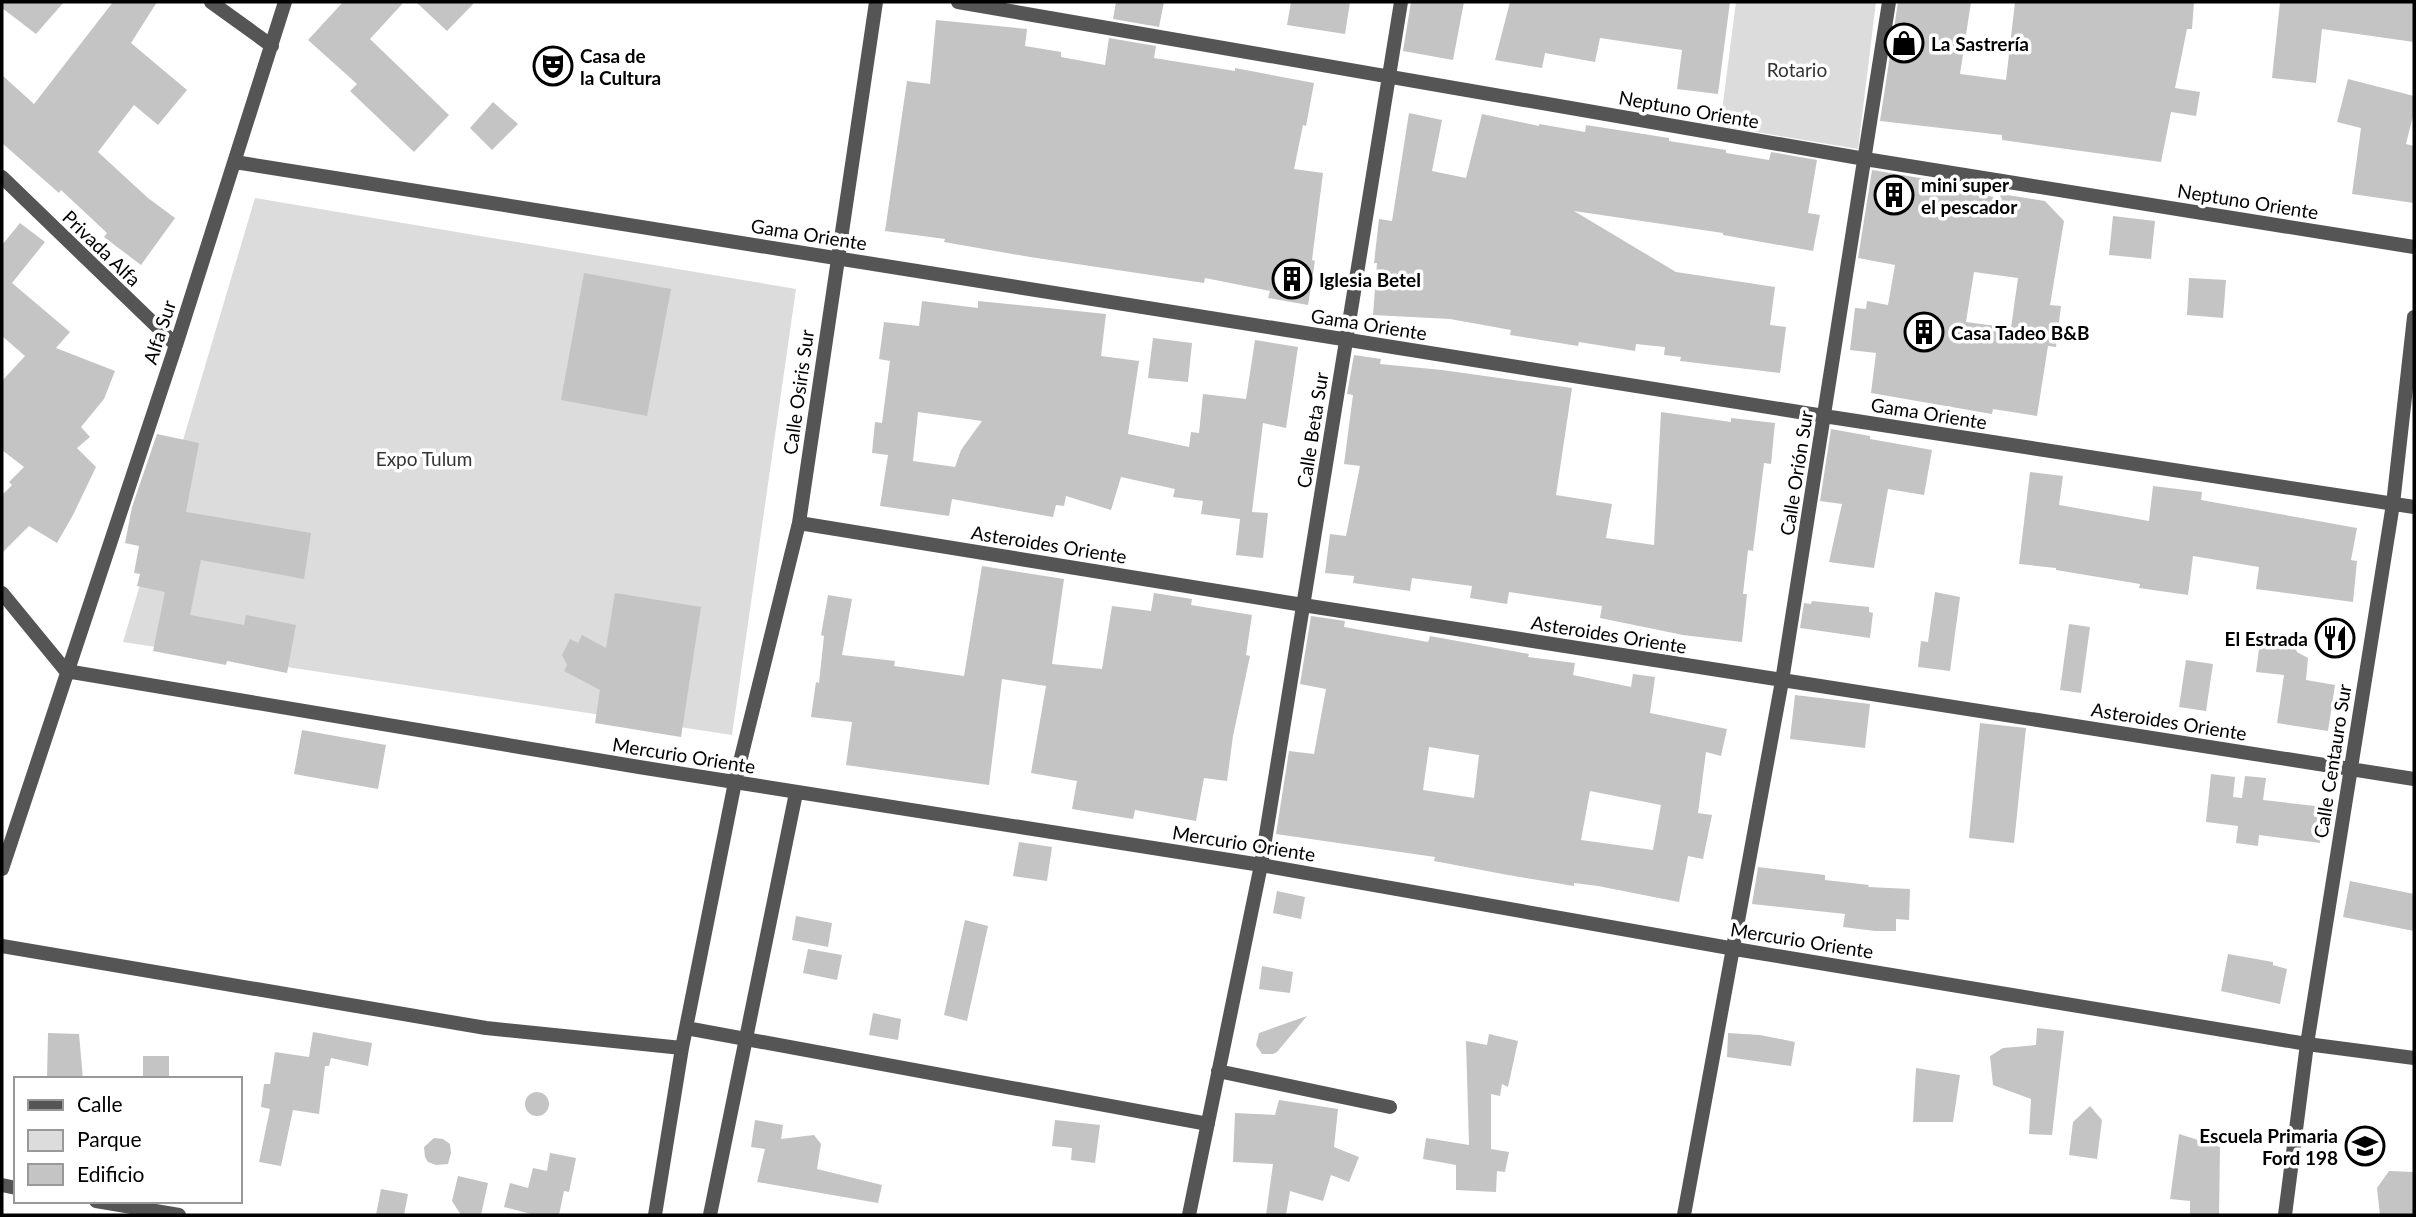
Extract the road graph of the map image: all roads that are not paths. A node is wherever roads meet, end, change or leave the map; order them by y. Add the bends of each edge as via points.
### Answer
1 (211, 2) edge
2 (285, 2) edge
3 (876, 2) edge
4 (958, 2) edge
5 (1401, 2) edge
6 (1889, 2) edge
7 (272, 46) junction
8 (1388, 76) junction
9 (1865, 159) junction
10 (235, 162) junction
11 (2, 177) edge
12 (2414, 247) edge
13 (837, 257) junction
14 (2414, 317) edge
15 (1346, 340) junction
16 (176, 345) junction
17 (1824, 416) junction
18 (2393, 504) junction
19 (2414, 507) edge
20 (799, 523) junction
21 (2, 593) edge
22 (1303, 605) junction
23 (66, 671) junction
24 (1782, 681) junction
25 (2350, 768) junction
26 (2414, 779) edge
27 (735, 782) junction
28 (796, 793) junction
29 (1261, 865) junction
30 (2, 869) edge
31 (2, 946) edge
32 (1735, 949) junction
33 (686, 1028) junction
34 (746, 1041) junction
35 (2307, 1044) junction
36 (682, 1048) junction
37 (2414, 1058) edge
38 (1218, 1070) junction
39 (1390, 1107) dead end
40 (1208, 1124) junction
41 (108, 1203) edge
42 (179, 1215) edge
43 (655, 1215) edge
44 (710, 1215) edge
45 (1189, 1215) edge
46 (1684, 1215) edge
47 (2285, 1215) edge

1 - 7 street
2 - 7 street, Alfa Sur
3 - 13 street, Calle Osiris Sur
4 - 8 street, Neptuno Oriente
5 - 8 street, Calle Beta Sur
6 - 9 street, Calle Orión Sur
7 - 10 street, Alfa Sur
8 - 9 street, Neptuno Oriente
8 - 15 street, Calle Beta Sur
9 - 12 street, Neptuno Oriente
9 - 17 street, Calle Orión Sur
10 - 13 street, Gama Oriente
10 - 16 street, Alfa Sur
11 - 16 street, Privada Alfa
13 - 15 street, Gama Oriente
13 - 20 street, Calle Osiris Sur
14 - 18 street, Calle Centauro Sur
15 - 17 street, Gama Oriente
15 - 22 street, Calle Beta Sur
16 - 23 street, Alfa Sur
17 - 18 street, Gama Oriente
17 - 24 street, Calle Orión Sur
18 - 19 street, Gama Oriente
18 - 25 street, Calle Centauro Sur
20 - 22 street, Asteroides Oriente
20 - 27 street, Calle Osiris Sur
21 - 23 street
22 - 24 street, Asteroides Oriente
22 - 29 street, Calle Beta Sur
23 - 27 street, Mercurio Oriente
23 - 30 street, Alfa Sur
24 - 25 street, Asteroides Oriente
24 - 32 street, Calle Orión Sur
25 - 26 street, Asteroides Oriente
25 - 35 street, Calle Centauro Sur
27 - 28 street, Mercurio Oriente
27 - 33 street, Calle Osiris Sur
28 - 29 street, Mercurio Oriente
28 - 34 street
29 - 32 street, Mercurio Oriente
29 - 38 street, Calle Beta Sur
31 - 36 street via 486,1028
32 - 35 street, Mercurio Oriente
32 - 46 street, Calle Orión Sur
33 - 34 street
33 - 36 street, Calle Osiris Sur
34 - 40 street
34 - 44 street
35 - 37 street, Mercurio Oriente
35 - 47 street, Calle Centauro Sur
36 - 43 street, Calle Osiris Sur
38 - 39 street
38 - 40 street, Calle Beta Sur
40 - 45 street, Calle Beta Sur
41 - 42 street

